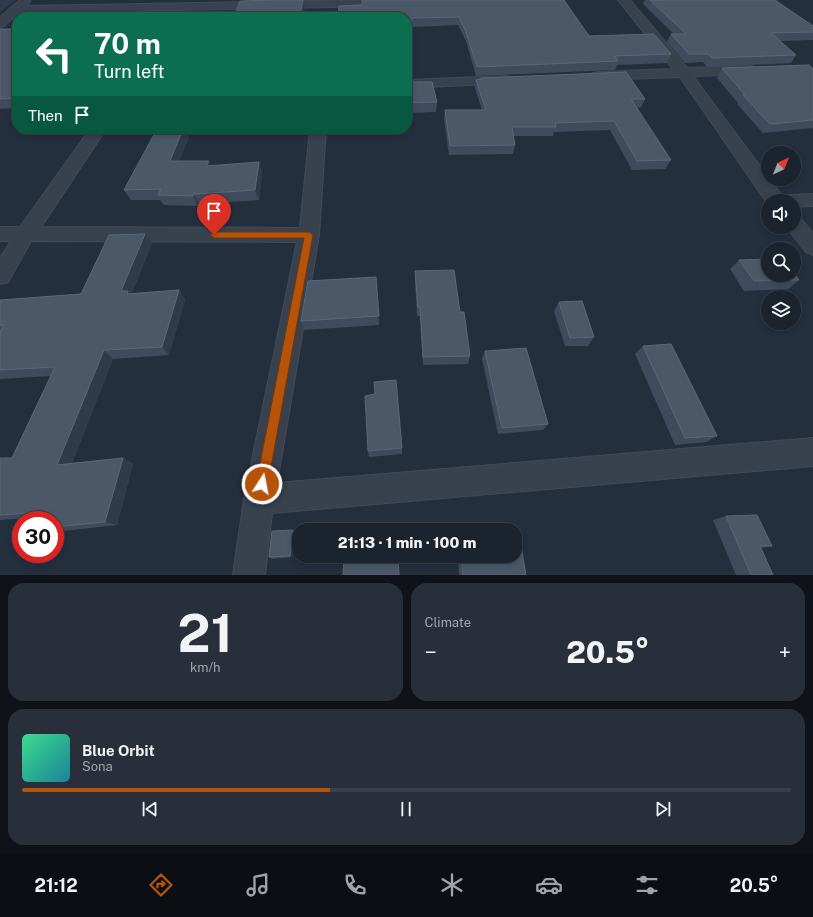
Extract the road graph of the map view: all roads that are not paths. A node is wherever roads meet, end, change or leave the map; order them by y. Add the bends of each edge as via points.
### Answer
1 (27, 0) edge
2 (624, 0) edge
3 (328, 2) edge
4 (407, 2) edge
5 (185, 3) edge
6 (16, 10) junction
7 (14, 12) edge
8 (179, 12) edge
9 (327, 12) edge
10 (12, 13) edge
11 (0, 23) edge
12 (767, 69) edge
13 (683, 72) junction
14 (588, 76) edge
15 (517, 79) edge
16 (412, 84) edge
17 (95, 134) edge
18 (318, 134) edge
19 (771, 194) edge
20 (813, 200) edge
21 (801, 201) edge
22 (801, 232) edge
23 (0, 234) edge
24 (26, 235) junction
25 (309, 235) junction
26 (813, 247) edge
27 (0, 276) edge
28 (813, 452) edge
29 (259, 499) junction
30 (249, 575) edge

1 - 6 street
2 - 13 street
3 - 4 street
3 - 5 street
3 - 9 street
5 - 6 street
5 - 8 street
6 - 7 street
10 - 11 street
12 - 13 street
13 - 14 street
13 - 19 street
15 - 16 street
17 - 24 street
18 - 25 street
20 - 21 street
22 - 26 street
23 - 24 street
24 - 25 street
24 - 27 street
25 - 29 street
28 - 29 street
29 - 30 street

